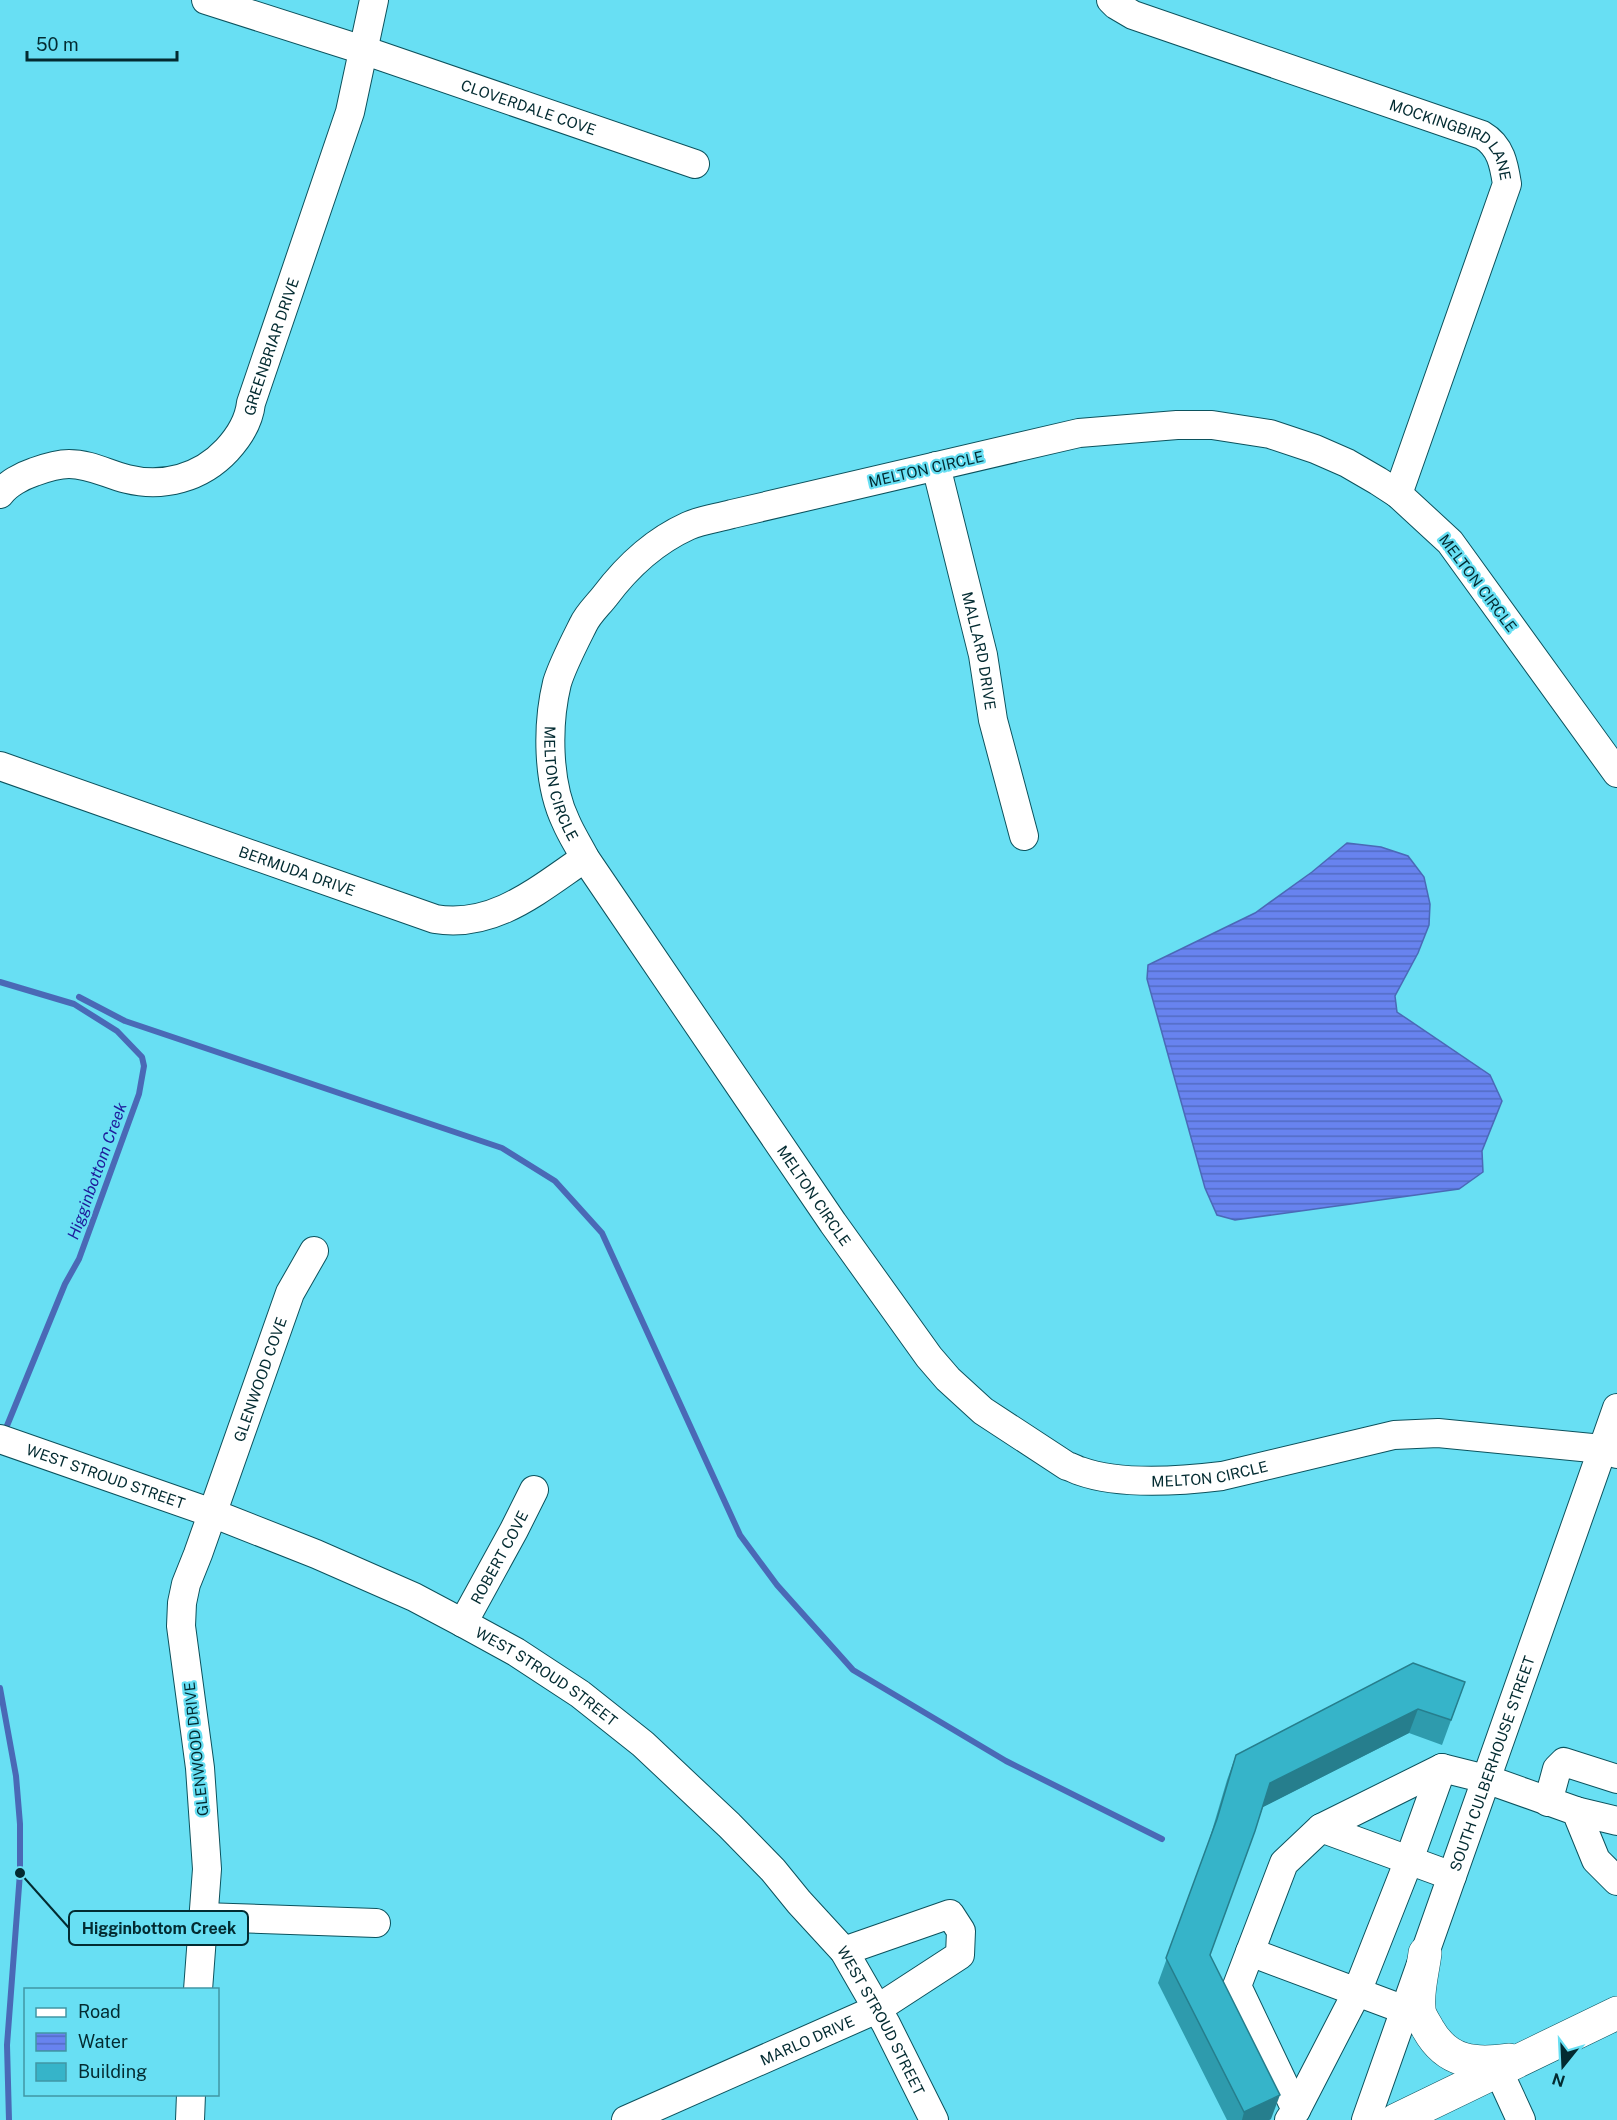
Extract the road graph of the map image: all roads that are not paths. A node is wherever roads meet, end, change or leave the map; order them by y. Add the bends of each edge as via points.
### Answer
1 (206, 0) edge
2 (374, 0) edge
3 (1111, 0) edge
4 (363, 50) junction
5 (695, 164) dead end
6 (936, 466) junction
7 (0, 494) edge
8 (1398, 494) junction
9 (0, 766) edge
10 (1617, 773) edge
11 (1024, 836) dead end
12 (585, 858) junction
13 (314, 1251) dead end
14 (1617, 1408) edge
15 (7, 1441) edge
16 (1610, 1452) edge
17 (534, 1490) dead end
18 (212, 1513) junction
19 (462, 1623) junction
20 (1442, 1768) junction
21 (1486, 1779) junction
22 (1617, 1779) edge
23 (1548, 1802) junction
24 (1576, 1811) junction
25 (1617, 1821) edge
26 (1321, 1828) junction
27 (1409, 1860) junction
28 (1452, 1876) junction
29 (1617, 1881) edge
30 (202, 1917) junction
31 (376, 1923) dead end
32 (844, 1951) junction
33 (1250, 1952) junction
34 (1425, 1953) junction
35 (198, 1988) edge
36 (1358, 1992) junction
37 (878, 2009) junction
38 (1405, 2010) junction
39 (1617, 2013) edge
40 (1510, 2064) junction
41 (191, 2096) edge
42 (1292, 2115) edge
43 (190, 2120) edge
44 (626, 2120) edge
45 (934, 2120) edge
46 (1366, 2120) edge
47 (1396, 2120) edge
48 (1521, 2120) edge

1 - 4 street, CLOVERDALE COVE
2 - 4 street, GREENBRIAR DRIVE
3 - 8 street, MOCKINGBIRD LANE via 1133,15 1482,135 1501,156 1508,184
4 - 5 street, CLOVERDALE COVE
4 - 7 street, GREENBRIAR DRIVE via 350,112 250,413 233,445 201,471 174,480 153,483 124,479 70,464 26,475
6 - 8 street, MELTON CIRCLE via 1079,433 1212,425 1270,434 1315,448
6 - 11 street, MALLARD DRIVE via 983,655 993,720
6 - 12 street, MELTON CIRCLE via 688,526 642,556 609,590 587,618 570,650 557,684 552,714 555,785 565,820
8 - 10 street, MELTON CIRCLE via 1450,542
9 - 12 street, BERMUDA DRIVE via 435,920 481,918 503,911
12 - 16 street, MELTON CIRCLE via 929,1357 983,1411 1067,1466 1113,1478 1195,1479 1394,1435 1427,1434
13 - 18 street, GLENWOOD COVE via 290,1293
14 - 16 street, SOUTH CULBERHOUSE STREET
15 - 18 street, WEST STROUD STREET
16 - 21 street, SOUTH CULBERHOUSE STREET
17 - 19 street, ROBERT COVE
18 - 19 street, WEST STROUD STREET via 316,1554
18 - 30 street, GLENWOOD DRIVE via 182,1604 207,1869
19 - 32 street, WEST STROUD STREET via 580,1694 643,1744 773,1870
20 - 21 street
20 - 26 street
20 - 27 street
21 - 23 street
21 - 28 street, SOUTH CULBERHOUSE STREET
22 - 23 street via 1564,1762 1557,1769
23 - 24 street
24 - 25 street
24 - 29 street via 1596,1860
26 - 27 street
26 - 33 street via 1284,1863
27 - 28 street
27 - 36 street
28 - 34 street, SOUTH CULBERHOUSE STREET
30 - 31 street
30 - 35 street, GLENWOOD DRIVE
32 - 37 street, WEST STROUD STREET
32 - 37 street, MARLO DRIVE via 950,1914 961,1931 960,1955
33 - 36 street
33 - 42 street via 1237,1986
34 - 38 street, SOUTH CULBERHOUSE STREET
34 - 40 main road via 1419,2008 1431,2035 1459,2058 1483,2064
36 - 38 street
36 - 42 street
37 - 44 street, MARLO DRIVE
37 - 45 street, WEST STROUD STREET
38 - 46 street, SOUTH CULBERHOUSE STREET
39 - 40 main road
40 - 47 main road
40 - 48 street
41 - 43 street

